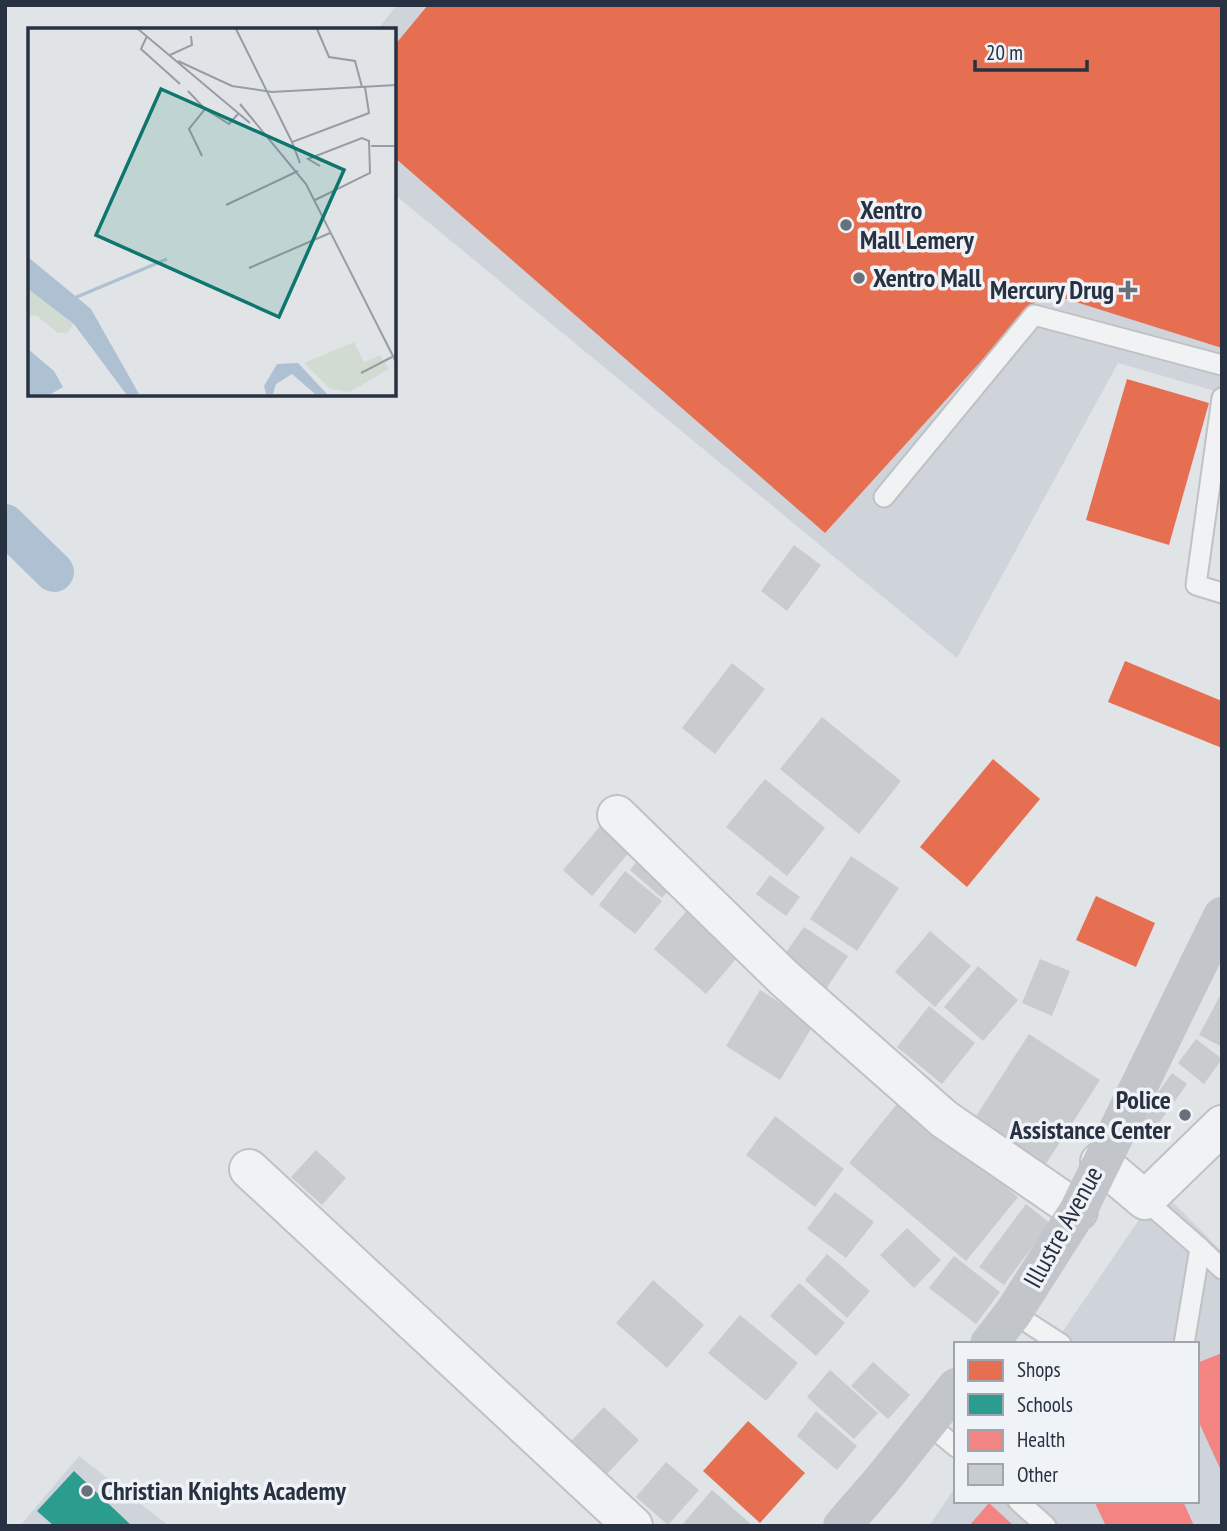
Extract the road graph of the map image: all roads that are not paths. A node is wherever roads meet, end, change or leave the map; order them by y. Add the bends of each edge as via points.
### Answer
1 (1222, 365) edge
2 (1222, 398) edge
3 (884, 497) dead end
4 (1222, 593) edge
5 (617, 815) dead end
6 (1222, 916) edge
7 (1222, 1125) edge
8 (1100, 1162) junction
9 (249, 1169) dead end
10 (1145, 1200) junction
11 (1078, 1211) junction
12 (1200, 1248) junction
13 (1222, 1269) edge
14 (1013, 1313) junction
15 (991, 1342) edge
16 (1058, 1342) edge
17 (1184, 1342) edge
18 (954, 1390) edge
19 (928, 1423) junction
20 (954, 1445) edge
21 (1020, 1503) edge
22 (633, 1526) edge
23 (842, 1526) edge
24 (1046, 1526) edge

1 - 3 lane via 1034,315
2 - 4 lane via 1196,585
5 - 11 street via 783,978 944,1119
6 - 8 main road, Illustre Avenue
7 - 10 street
8 - 10 street
8 - 11 main road, Illustre Avenue
9 - 22 street
10 - 12 lane
11 - 14 main road, Illustre Avenue
12 - 13 lane
12 - 17 lane
14 - 15 main road, Illustre Avenue
14 - 16 lane
18 - 19 main road
19 - 20 lane
19 - 23 main road
21 - 24 lane

